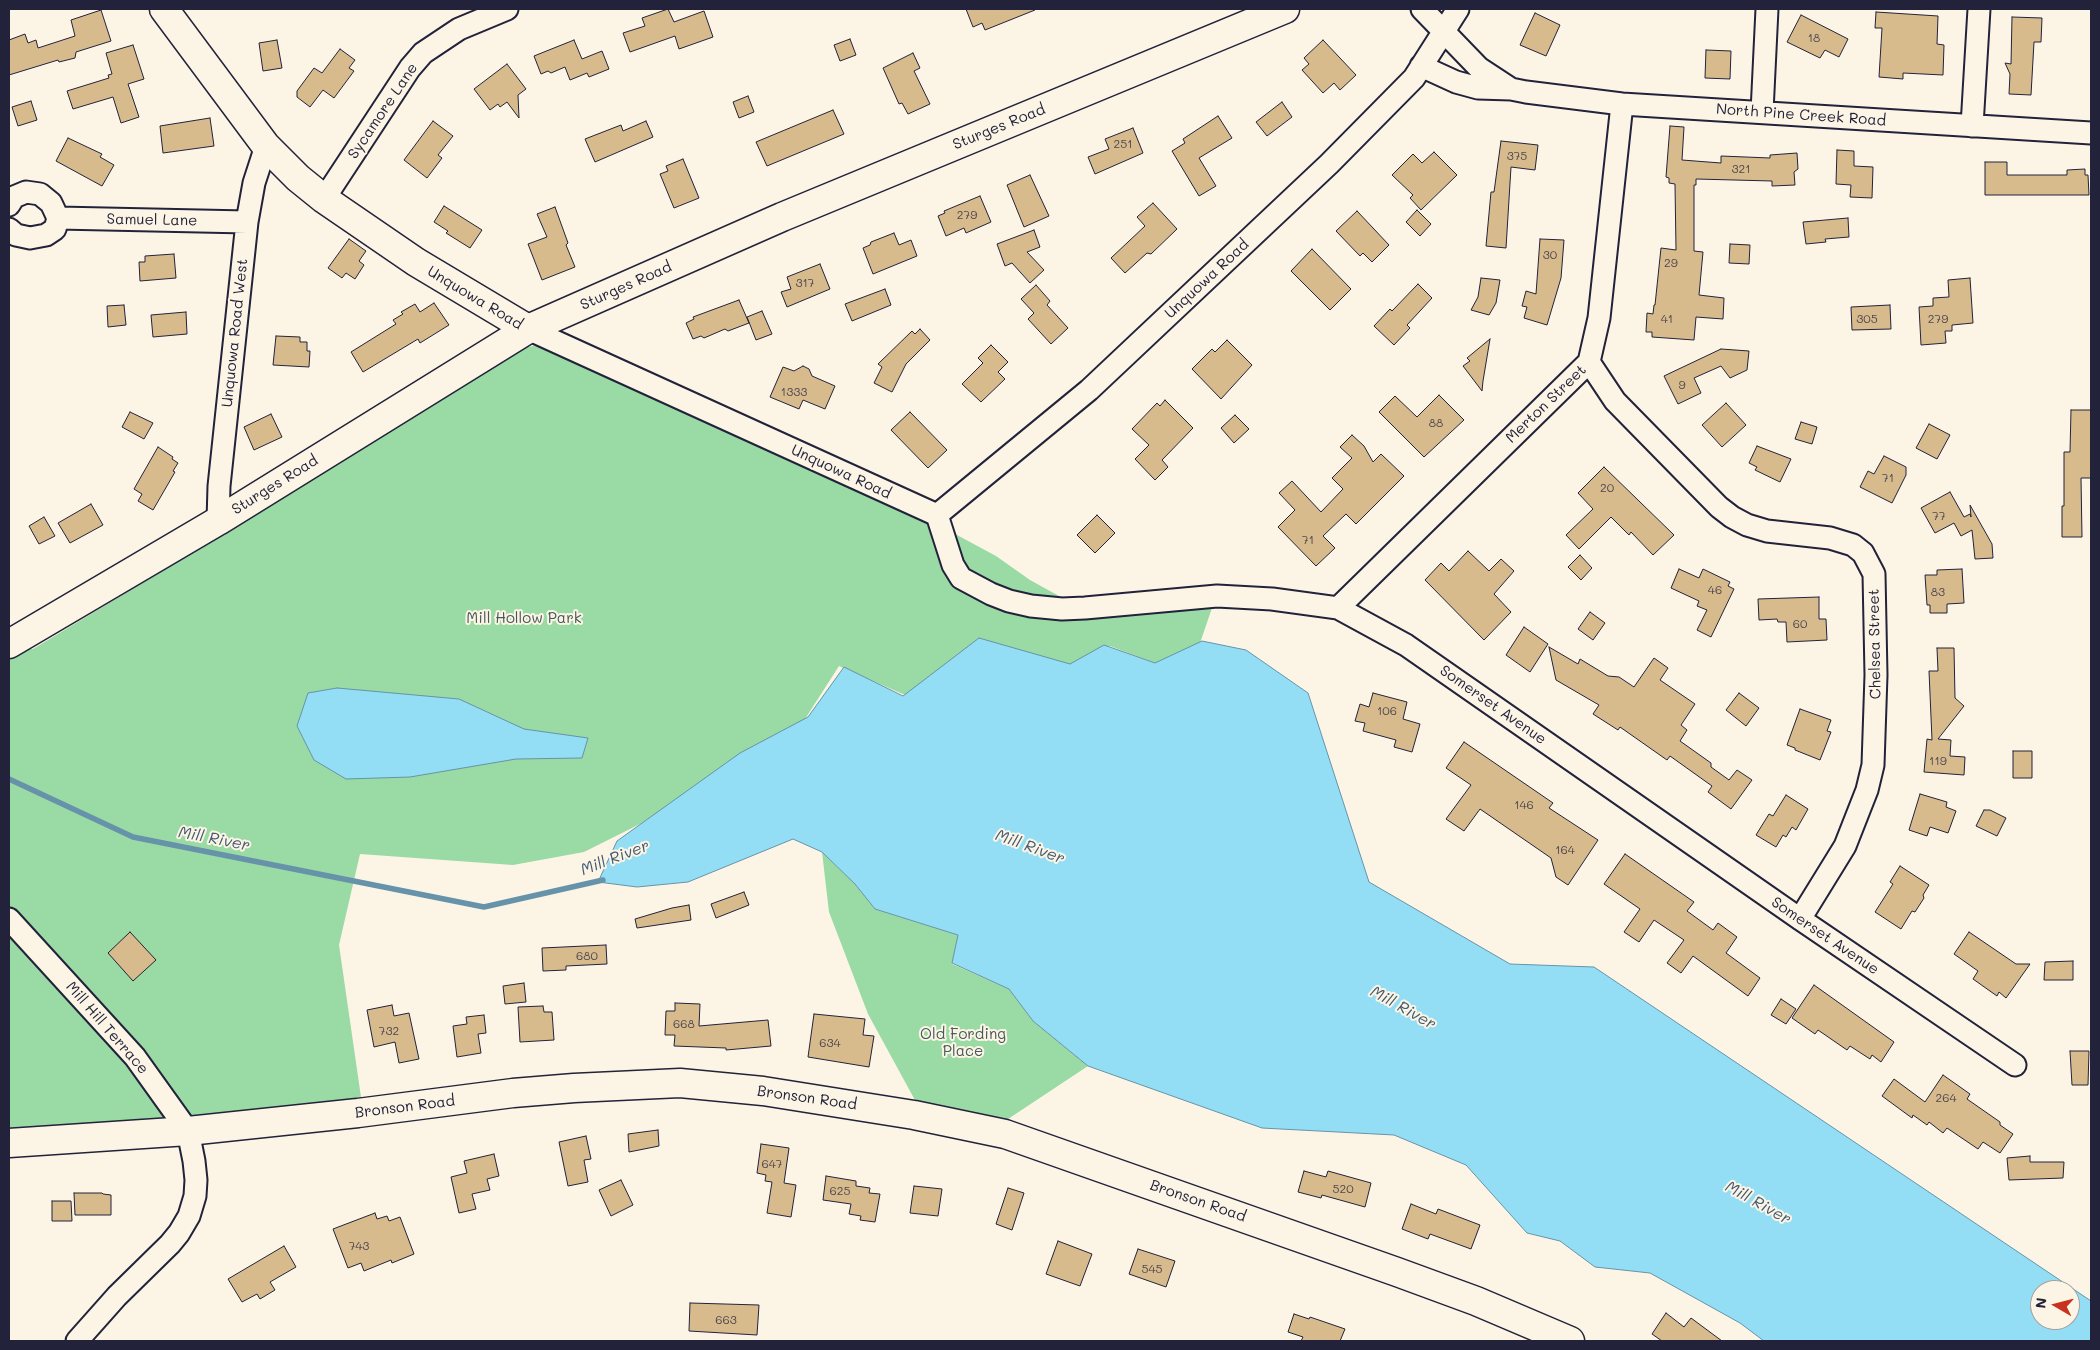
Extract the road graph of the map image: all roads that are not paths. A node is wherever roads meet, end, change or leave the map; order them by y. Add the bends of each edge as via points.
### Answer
1 (164, 9) edge
2 (507, 9) edge
3 (1286, 9) edge
4 (1422, 9) edge
5 (1458, 9) edge
6 (1767, 9) edge
7 (1979, 9) edge
8 (1444, 32) junction
9 (1422, 66) junction
10 (1511, 89) junction
11 (1622, 104) junction
12 (1762, 112) junction
13 (1972, 126) junction
14 (2091, 133) edge
15 (266, 146) junction
16 (324, 199) junction
17 (9, 205) edge
18 (58, 218) junction
19 (247, 222) junction
20 (9, 230) edge
21 (528, 329) junction
22 (1590, 362) junction
23 (937, 516) junction
24 (218, 521) junction
25 (1338, 608) junction
26 (9, 644) edge
27 (9, 918) edge
28 (1800, 919) junction
29 (2015, 1065) dead end
30 (188, 1131) junction
31 (9, 1143) edge
32 (1528, 1333) edge
33 (77, 1341) edge
34 (1570, 1341) edge

1 - 15 main road, Unquowa Road
2 - 16 street, Sycamore Lane via 459,29 423,54 410,68
3 - 21 main road, Sturges Road via 782,217
4 - 8 street, North Pine Creek Road
5 - 8 street, Unquowa Road
6 - 12 street
7 - 13 street
8 - 9 street, Unquowa Road
8 - 10 street, North Pine Creek Road via 1479,68
9 - 10 street, North Pine Creek Road via 1478,88
9 - 23 street, Unquowa Road via 1329,164 1089,390
10 - 11 street, North Pine Creek Road
11 - 12 street, North Pine Creek Road
11 - 22 street, Merton Street via 1598,318
12 - 13 street, North Pine Creek Road
13 - 14 street, North Pine Creek Road
15 - 16 main road, Unquowa Road
15 - 19 street, Unquowa Road West via 254,183
16 - 21 main road, Unquowa Road via 416,262
17 - 18 street via 14,197 26,192 40,194 51,203
18 - 19 street, Samuel Lane
18 - 20 street via 55,229 46,235 30,238
19 - 24 street, Unquowa Road West via 218,486
21 - 23 street, Unquowa Road
21 - 24 main road, Sturges Road
22 - 25 street, Merton Street
22 - 28 street, Chelsea Street via 1615,401 1732,517 1767,531 1830,538 1853,545 1863,553 1874,574 1876,675 1873,765 1846,846
23 - 25 street, Somerset Avenue via 953,565 961,578 991,594 1024,604 1062,609 1217,596
24 - 26 main road, Sturges Road
25 - 28 street, Somerset Avenue via 1406,645
27 - 30 street, Mill Hill Terrace via 135,1056
28 - 29 street, Somerset Avenue
30 - 31 main road, Bronson Road
30 - 32 main road, Bronson Road via 574,1088 680,1083 763,1091 914,1115 1005,1134 1397,1272
30 - 33 street, Mill Hill Terrace via 196,1180 192,1206 185,1222 170,1244
32 - 34 main road, Bronson Road

